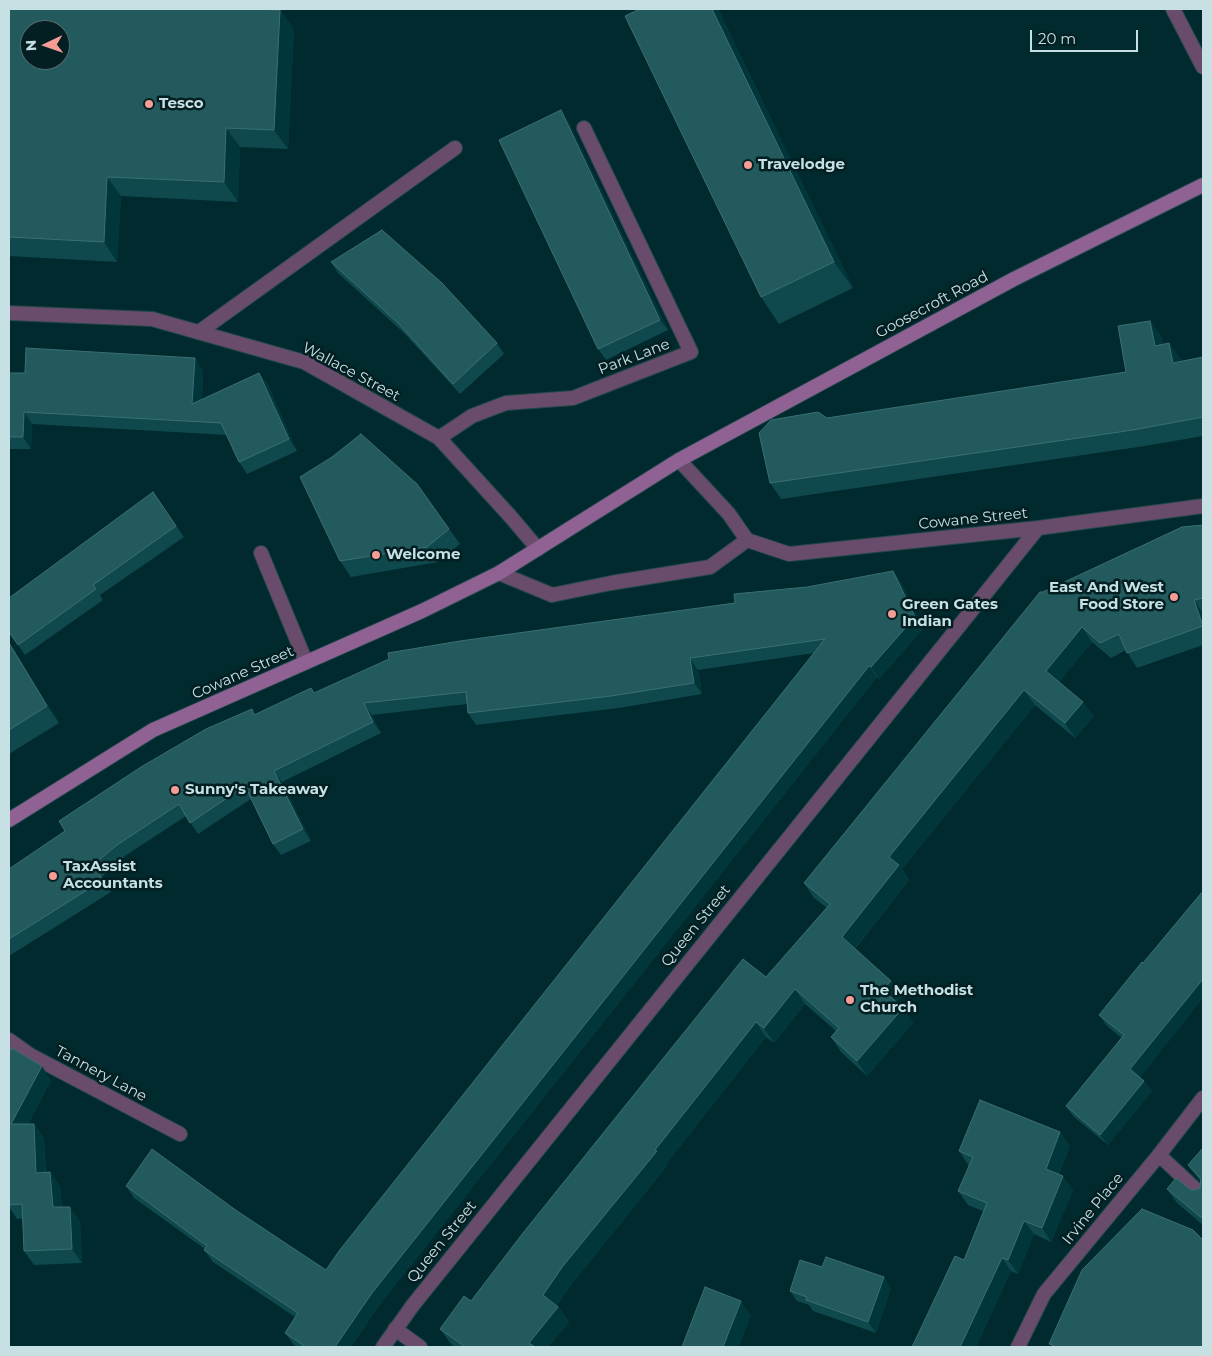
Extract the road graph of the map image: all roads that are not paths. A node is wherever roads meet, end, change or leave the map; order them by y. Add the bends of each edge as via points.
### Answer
1 (1173, 9) edge
2 (1203, 67) edge
3 (584, 128) dead end
4 (455, 148) dead end
5 (1203, 185) edge
6 (9, 313) edge
7 (199, 332) junction
8 (439, 438) junction
9 (679, 460) junction
10 (1203, 506) edge
11 (1038, 528) junction
12 (747, 540) junction
13 (538, 549) junction
14 (261, 553) dead end
15 (500, 573) junction
16 (306, 662) junction
17 (9, 820) edge
18 (9, 1040) edge
19 (1203, 1098) edge
20 (180, 1134) dead end
21 (1159, 1154) junction
22 (1203, 1196) edge
23 (395, 1329) junction
24 (383, 1347) edge
25 (420, 1347) edge
26 (1018, 1347) edge

1 - 2 street
3 - 8 street, Park Lane via 691,352 573,398 506,402 472,416
4 - 7 street
5 - 9 main road, Goosecroft Road via 1014,279
6 - 7 street, Wallace Street via 152,318
7 - 8 street, Wallace Street via 304,362
8 - 13 street, Wallace Street
9 - 12 street via 729,514
9 - 13 main road, Cowane Street
10 - 11 street, Cowane Street
11 - 12 street, Cowane Street via 789,554
11 - 23 street, Queen Street
12 - 15 street via 710,566 552,595
13 - 15 main road, Cowane Street
14 - 16 street
15 - 16 main road, Cowane Street
16 - 17 main road, Cowane Street via 153,730
18 - 20 street, Tannery Lane via 30,1056
19 - 21 street, Irvine Place
21 - 22 street
21 - 26 street, Irvine Place via 1044,1294
23 - 24 street, Queen Street
23 - 25 street

